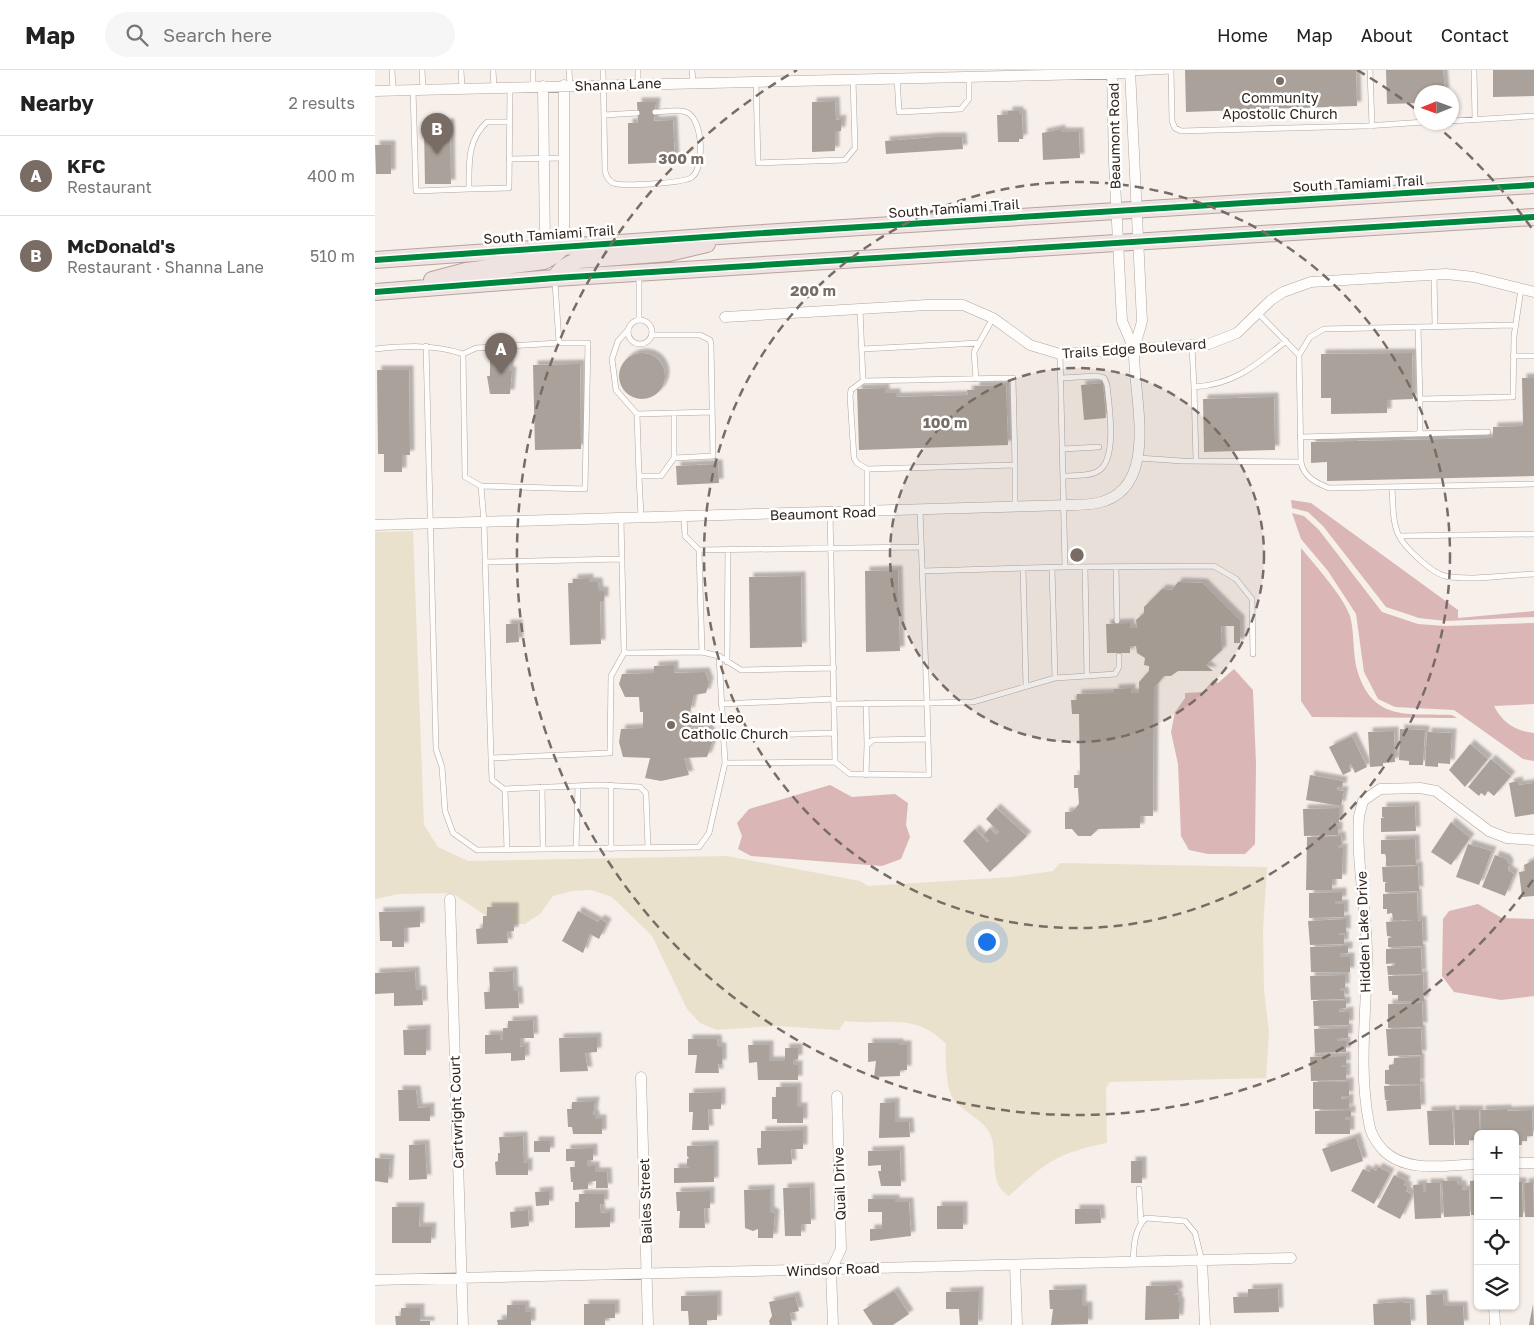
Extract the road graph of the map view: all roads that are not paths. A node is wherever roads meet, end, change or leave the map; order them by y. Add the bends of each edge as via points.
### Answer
1 (392, 70) edge
2 (422, 70) edge
3 (461, 70) edge
4 (493, 70) edge
5 (533, 70) edge
6 (569, 70) edge
7 (603, 70) edge
8 (638, 70) edge
9 (692, 70) edge
10 (1171, 70) edge
11 (1370, 70) edge
12 (1474, 70) edge
13 (1112, 71) edge
14 (1130, 71) edge
15 (969, 75) junction
16 (897, 77) junction
17 (853, 78) junction
18 (756, 80) junction
19 (693, 82) junction
20 (638, 83) junction
21 (603, 84) junction
22 (567, 85) junction
23 (538, 86) junction
24 (494, 87) junction
25 (510, 87) junction
26 (462, 88) junction
27 (393, 90) junction
28 (418, 90) junction
29 (375, 91) edge
30 (655, 112) dead end
31 (637, 113) dead end
32 (604, 115) junction
33 (1534, 116) edge
34 (1475, 119) junction
35 (1459, 120) edge
36 (509, 122) junction
37 (1414, 123) edge
38 (1372, 126) junction
39 (544, 158) junction
40 (564, 158) junction
41 (509, 159) junction
42 (1534, 185) edge
43 (469, 190) junction
44 (1137, 209) junction
45 (1116, 210) junction
46 (1534, 217) edge
47 (748, 234) junction
48 (1138, 242) junction
49 (1117, 243) junction
50 (564, 246) junction
51 (545, 247) junction
52 (375, 260) edge
53 (639, 273) junction
54 (1434, 275) junction
55 (555, 278) junction
56 (1521, 289) junction
57 (396, 290) junction
58 (375, 292) edge
59 (1534, 292) edge
60 (860, 309) junction
61 (1258, 313) junction
62 (725, 317) dead end
63 (993, 318) junction
64 (639, 319) junction
65 (1515, 325) junction
66 (1435, 326) junction
67 (1418, 327) junction
68 (628, 330) junction
69 (652, 335) junction
70 (1286, 341) junction
71 (559, 343) junction
72 (979, 343) junction
73 (1192, 345) junction
74 (426, 346) junction
75 (375, 348) edge
76 (862, 349) junction
77 (1134, 349) junction
78 (463, 354) junction
79 (1060, 354) junction
80 (1299, 355) junction
81 (1513, 356) junction
82 (1534, 356) edge
83 (1061, 378) junction
84 (975, 379) junction
85 (863, 380) junction
86 (1194, 388) junction
87 (1420, 399) junction
88 (712, 412) junction
89 (674, 413) junction
90 (637, 414) junction
91 (1488, 432) dead end
92 (1420, 434) junction
93 (1300, 437) junction
94 (1099, 447) dead end
95 (1063, 449) junction
96 (674, 458) junction
97 (1139, 458) junction
98 (1196, 461) junction
99 (1301, 462) junction
100 (1015, 465) junction
101 (867, 469) junction
102 (639, 476) junction
103 (1063, 476) junction
104 (1534, 484) edge
105 (481, 486) junction
106 (1392, 487) junction
107 (1064, 505) junction
108 (1015, 507) junction
109 (920, 510) junction
110 (867, 511) junction
111 (830, 512) junction
112 (684, 517) junction
113 (621, 518) junction
114 (641, 518) junction
115 (484, 522) junction
116 (429, 524) junction
117 (375, 525) edge
118 (1534, 534) edge
119 (1399, 536) junction
120 (921, 547) junction
121 (699, 550) junction
122 (728, 550) junction
123 (831, 550) junction
124 (622, 559) junction
125 (485, 562) junction
126 (1052, 567) junction
127 (1065, 567) junction
128 (1085, 567) junction
129 (1117, 567) junction
130 (1023, 568) junction
131 (922, 571) junction
132 (1534, 574) edge
133 (1117, 621) dead end
134 (702, 652) junction
135 (625, 653) junction
136 (1253, 654) dead end
137 (719, 656) junction
138 (1119, 656) dead end
139 (727, 662) junction
140 (834, 668) junction
141 (1087, 676) junction
142 (1055, 678) junction
143 (1026, 686) junction
144 (834, 702) junction
145 (866, 703) junction
146 (927, 703) junction
147 (721, 704) junction
148 (835, 733) junction
149 (723, 736) junction
150 (928, 739) junction
151 (867, 745) junction
152 (491, 758) junction
153 (835, 762) junction
154 (725, 763) junction
155 (866, 775) junction
156 (611, 785) junction
157 (578, 786) junction
158 (543, 788) junction
159 (505, 790) junction
160 (1534, 840) edge
161 (648, 848) junction
162 (543, 849) junction
163 (576, 849) junction
164 (611, 849) junction
165 (507, 850) junction
166 (450, 899) dead end
167 (641, 1077) dead end
168 (837, 1096) dead end
169 (1519, 1163) edge
170 (1534, 1163) edge
171 (1474, 1164) edge
172 (1139, 1189) dead end
173 (1141, 1222) junction
174 (1291, 1258) dead end
175 (1202, 1261) junction
176 (1133, 1262) junction
177 (1015, 1265) junction
178 (831, 1270) junction
179 (647, 1274) junction
180 (462, 1279) junction
181 (375, 1280) edge
182 (1494, 1310) edge
183 (463, 1325) edge
184 (648, 1325) edge
185 (833, 1325) edge
186 (1017, 1325) edge
187 (1205, 1325) edge
188 (1495, 1325) edge

1 - 27 lane
2 - 28 lane
3 - 26 lane
4 - 24 lane
5 - 23 lane
6 - 22 lane
7 - 21 lane
8 - 20 lane
9 - 19 lane
10 - 14 lane
10 - 38 lane via 1172,121 1181,131
11 - 38 lane
12 - 34 lane
13 - 14 street, Shanna Lane
13 - 15 street, Shanna Lane
13 - 45 street, Beaumont Road
14 - 44 street, Beaumont Road
15 - 16 street, Shanna Lane
15 - 16 lane via 969,99 961,109 899,112
16 - 17 street, Shanna Lane
17 - 18 street, Shanna Lane
17 - 18 lane via 855,148 845,160 758,163
18 - 19 street, Shanna Lane
19 - 20 street, Shanna Lane
20 - 21 street, Shanna Lane
21 - 22 street, Shanna Lane
21 - 32 lane
22 - 23 street, Shanna Lane
22 - 40 street
23 - 25 street, Shanna Lane
23 - 39 street
24 - 25 street, Shanna Lane
24 - 26 street, Shanna Lane
25 - 36 lane
26 - 28 street, Shanna Lane
27 - 28 street, Shanna Lane
27 - 29 street, Shanna Lane
28 - 43 lane via 415,191
30 - 32 lane via 685,112 697,123 699,160 695,175 690,179 628,184 612,182 605,171
31 - 32 lane
33 - 34 lane
34 - 35 lane
36 - 41 lane
36 - 43 lane via 487,122 474,137 469,161
37 - 38 lane
39 - 40 lane
39 - 41 lane
39 - 51 street
40 - 50 street
41 - 43 lane via 509,188
42 - 44 main road, South Tamiami Trail
44 - 45 main road, South Tamiami Trail
44 - 48 street, Beaumont Road
45 - 47 main road, South Tamiami Trail
45 - 49 street, Beaumont Road
46 - 48 main road
47 - 50 main road, South Tamiami Trail
47 - 55 main road via 669,253 579,260 569,263
48 - 49 main road
48 - 77 street, Beaumont Road via 1142,322
49 - 53 main road
49 - 77 street, Beaumont Road via 1122,321
50 - 51 main road, South Tamiami Trail
50 - 57 main road via 544,261 466,271
51 - 52 main road, South Tamiami Trail
53 - 55 main road
53 - 64 lane
54 - 56 street, Trails Edge Boulevard via 1474,277
54 - 61 street, Trails Edge Boulevard via 1311,282 1283,292
54 - 66 lane
55 - 57 main road
55 - 71 lane
56 - 59 street, Trails Edge Boulevard
56 - 65 lane
57 - 58 main road
60 - 62 street, Trails Edge Boulevard
60 - 63 street, Trails Edge Boulevard via 963,306
60 - 76 lane
61 - 70 lane
61 - 73 street, Trails Edge Boulevard via 1237,333 1223,340
63 - 72 lane
63 - 79 street, Trails Edge Boulevard via 1030,345
64 - 68 lane via 631,323
64 - 69 lane via 650,324
65 - 66 lane
65 - 81 lane
66 - 67 lane
67 - 80 lane via 1324,329 1310,337
67 - 87 lane
68 - 69 lane via 630,339 636,344 645,344
68 - 90 lane via 618,341 612,359 616,390
69 - 88 lane via 699,335 710,340
70 - 80 lane
70 - 86 lane via 1243,375
71 - 78 lane via 476,348
71 - 105 lane via 588,343 585,489
72 - 76 lane
72 - 84 lane via 974,352
73 - 77 street, Trails Edge Boulevard
73 - 86 lane
74 - 75 lane
74 - 78 lane
74 - 116 lane
76 - 85 lane
77 - 79 street, Trails Edge Boulevard
77 - 97 street, Beaumont Road
78 - 105 lane via 465,477
79 - 83 lane
80 - 93 lane
81 - 82 lane
81 - 87 lane via 1513,397
83 - 95 lane
83 - 103 lane via 1104,378 1110,437 1109,454 1103,468 1092,474
84 - 85 lane
84 - 100 lane via 1013,378
85 - 101 lane via 851,390 850,396 853,458
86 - 98 lane
87 - 92 lane
88 - 89 lane
88 - 96 lane via 713,456
89 - 90 lane
89 - 96 lane
90 - 102 lane
91 - 92 lane
92 - 93 lane
93 - 99 lane
94 - 95 lane
95 - 103 lane
96 - 102 lane via 661,476
97 - 98 lane
97 - 107 street, Beaumont Road via 1123,490 1109,499 1097,504
98 - 99 lane
99 - 106 lane via 1305,473 1329,488
100 - 101 lane
100 - 108 lane
101 - 110 lane
102 - 114 lane
103 - 107 lane
104 - 106 lane
105 - 115 lane
106 - 119 lane
107 - 108 street, Beaumont Road
107 - 127 lane
108 - 109 street, Beaumont Road
109 - 110 street, Beaumont Road
109 - 120 lane
110 - 111 street, Beaumont Road
111 - 112 street, Beaumont Road
111 - 123 lane
112 - 114 street, Beaumont Road
112 - 121 lane via 685,536
113 - 114 street, Beaumont Road
113 - 115 street, Beaumont Road
113 - 124 lane
115 - 116 street, Beaumont Road
115 - 125 lane
116 - 117 street, Beaumont Road
116 - 165 lane via 436,749 442,767 445,811 453,833 477,850
118 - 119 lane
119 - 132 lane via 1410,551 1445,576
120 - 123 lane
120 - 131 lane
121 - 122 lane
121 - 134 lane
122 - 123 lane
122 - 139 lane
123 - 140 lane
124 - 125 lane
124 - 135 lane
125 - 152 lane
126 - 127 lane
126 - 130 lane
126 - 142 lane
127 - 128 lane
128 - 129 lane
128 - 141 lane
129 - 133 lane
129 - 136 lane via 1214,566 1236,578 1252,599
130 - 131 lane
130 - 143 lane
131 - 146 lane
134 - 135 lane
134 - 137 lane
135 - 152 lane via 611,676 610,753
137 - 139 lane
137 - 147 lane
138 - 141 lane via 1115,674
139 - 140 lane via 741,670
140 - 144 lane
141 - 142 lane
142 - 143 lane
143 - 146 lane via 973,702
144 - 145 lane
144 - 147 lane
144 - 148 lane
145 - 146 lane
145 - 151 lane
146 - 150 lane
147 - 149 lane
148 - 149 lane
148 - 153 lane
149 - 154 lane
150 - 151 lane via 873,740
150 - 155 lane via 929,775
151 - 155 lane
152 - 159 lane via 492,780
153 - 154 lane
153 - 155 lane via 850,774
154 - 161 lane via 709,833 699,847
156 - 157 lane
156 - 161 lane via 640,786 646,793
156 - 164 lane
157 - 158 lane
157 - 163 lane
158 - 159 lane
158 - 162 lane
159 - 165 lane
160 - 171 street, Hidden Lake Drive via 1507,838 1489,831 1436,791 1420,788 1380,789 1363,801 1359,816 1367,950 1364,1055 1369,1126 1383,1150 1404,1163 1418,1166
161 - 164 lane
162 - 163 lane
162 - 165 lane
163 - 164 lane
166 - 180 street, Cartwright Court
167 - 179 street, Bailes Street
168 - 178 street, Quail Drive via 841,1249
169 - 170 street
172 - 173 lane
173 - 175 lane via 1146,1218 1185,1221 1195,1232
173 - 176 lane via 1134,1240
174 - 175 street, Windsor Road
175 - 176 street, Windsor Road
175 - 187 street
176 - 177 street, Windsor Road
177 - 178 street, Windsor Road
177 - 186 street
178 - 179 street, Windsor Road
178 - 185 street
179 - 180 street, Windsor Road
179 - 184 street, Bailes Street
180 - 181 street, Windsor Road
180 - 183 street, Cartwright Court
182 - 188 street

